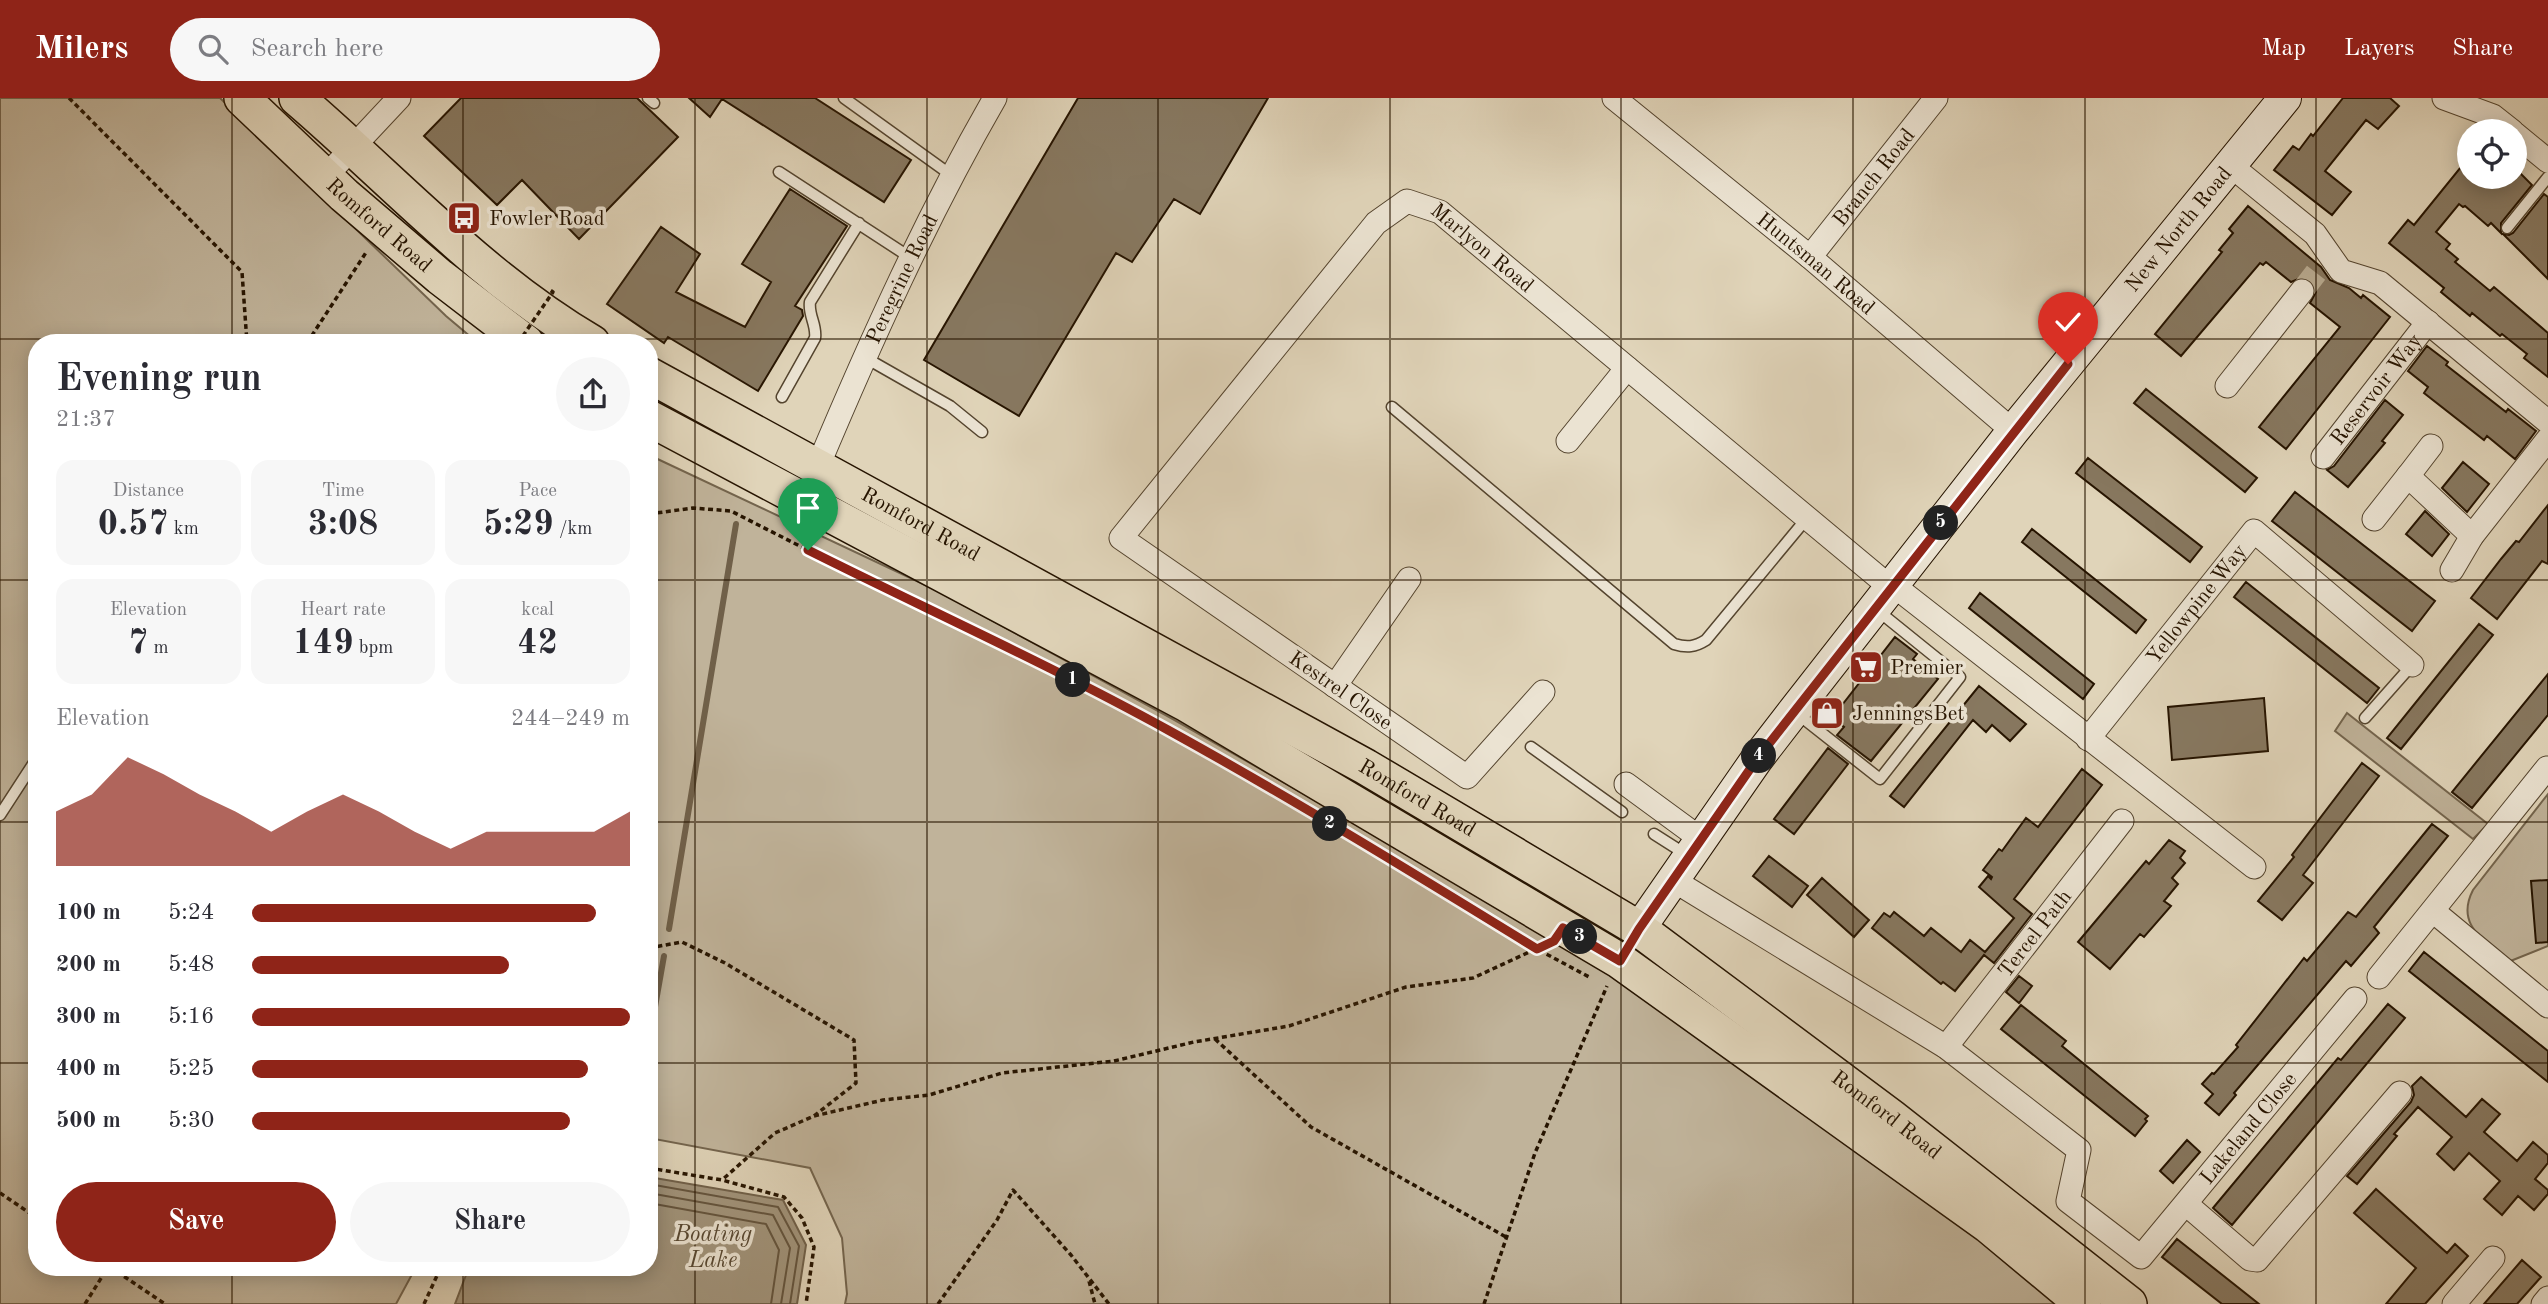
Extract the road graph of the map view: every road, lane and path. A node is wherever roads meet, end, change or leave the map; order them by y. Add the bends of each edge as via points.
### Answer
1 (69, 98) edge
2 (242, 98) edge
3 (297, 98) edge
4 (399, 98) edge
5 (844, 98) edge
6 (995, 98) edge
7 (1614, 98) edge
8 (1936, 98) edge
9 (2285, 98) edge
10 (2444, 98) edge
11 (2497, 119) edge
12 (2527, 144) edge
13 (353, 147) junction
14 (2548, 161) edge
15 (2230, 165) junction
16 (779, 172) dead end
17 (951, 175) junction
18 (326, 177) junction
19 (2548, 177) edge
20 (859, 223) junction
21 (2507, 228) dead end
22 (370, 247) dead end
23 (1810, 257) junction
24 (911, 258) junction
25 (550, 290) dead end
26 (2302, 291) tunnel mouth
27 (2428, 322) junction
28 (246, 334) edge
29 (313, 334) edge
30 (514, 334) edge
31 (525, 334) edge
32 (578, 334) edge
33 (864, 357) junction
34 (1627, 368) junction
35 (658, 380) edge
36 (2227, 386) dead end
37 (782, 397) dead end
38 (1392, 407) dead end
39 (2548, 422) edge
40 (658, 423) edge
41 (2014, 430) junction
42 (982, 432) dead end
43 (2548, 439) edge
44 (1568, 441) dead end
45 (2431, 446) dead end
46 (2323, 457) dead end
47 (818, 466) junction
48 (2408, 476) junction
49 (658, 513) edge
50 (1807, 518) junction
51 (2374, 519) dead end
52 (2472, 536) junction
53 (1121, 538) joint
54 (2452, 570) dead end
55 (1409, 579) dead end
56 (1886, 593) junction
57 (2412, 665) joint
58 (1335, 686) junction
59 (1543, 692) dead end
60 (1794, 711) junction
61 (2365, 718) dead end
62 (2088, 738) junction
63 (1531, 747) dead end
64 (2548, 764) edge
65 (28, 772) edge
66 (1626, 784) dead end
67 (1622, 812) dead end
68 (0, 815) edge
69 (2122, 821) dead end
70 (1654, 834) dead end
71 (1688, 858) junction
72 (2254, 867) dead end
73 (2433, 911) junction
74 (1639, 929) junction
75 (1550, 938) junction
76 (658, 946) edge
77 (1613, 974) junction
78 (2379, 977) dead end
79 (2355, 999) dead end
80 (2548, 1006) edge
81 (1215, 1039) junction
82 (1946, 1046) junction
83 (2400, 1093) dead end
84 (814, 1116) junction
85 (658, 1169) edge
86 (722, 1180) junction
87 (0, 1193) edge
88 (2186, 1204) junction
89 (28, 1212) edge
90 (1506, 1237) junction
91 (2493, 1258) dead end
92 (103, 1276) edge
93 (123, 1276) edge
94 (437, 1276) edge
95 (1089, 1279) junction
96 (2548, 1298) edge
97 (85, 1304) edge
98 (165, 1304) edge
99 (424, 1304) edge
100 (806, 1304) edge
101 (938, 1304) edge
102 (1095, 1304) edge
103 (1109, 1304) edge
104 (1483, 1304) edge
105 (2082, 1304) edge
106 (2129, 1304) edge
107 (2454, 1304) edge
108 (2543, 1304) edge

1 - 28 path via 242,272
2 - 18 main road, Romford Road
3 - 13 main road, Romford Road
4 - 13 street
5 - 17 lane
6 - 17 street, Peregrine Road
7 - 23 street, Huntsman Road
8 - 23 street, Branch Road
9 - 15 street, New North Road
10 - 11 street
12 - 14 street
13 - 18 street
13 - 32 main road, Romford Road via 489,270
15 - 27 street, Reservoir Way via 2315,234 2324,262 2380,283
15 - 41 street, New North Road
16 - 20 lane
17 - 24 street, Peregrine Road
18 - 30 main road, Romford Road via 440,277
19 - 21 lane
20 - 24 lane
20 - 37 lane via 810,302 815,338
22 - 29 path
23 - 41 street, Huntsman Road
24 - 33 street, Peregrine Road
25 - 31 path, bridge via 553,292
26 - 36 street
27 - 39 street, Reservoir Way
27 - 46 street, Reservoir Way
33 - 42 lane via 950,407
33 - 47 street, Peregrine Road
34 - 44 street
34 - 50 street, Marlyon Road
34 - 53 street, Marlyon Road via 1440,212 1407,201 1376,223
35 - 47 main road, Romford Road
38 - 50 lane via 1682,647 1706,640
40 - 75 main road, Romford Road via 1185,703
41 - 56 street, New North Road
43 - 52 street
45 - 48 street
47 - 74 main road, Romford Road via 1354,761
48 - 51 street
48 - 52 street
49 - 75 path via 693,508 731,511 1027,655 1382,854
50 - 56 street, Marlyon Road
52 - 54 street
53 - 58 street, Kestrel Close
55 - 58 street
56 - 60 street, New North Road
56 - 60 lane via 1960,677 1880,779
56 - 62 street
57 - 61 lane
57 - 62 street, Yellowpine Way via 2255,531
58 - 59 street, Kestrel Close via 1467,777
60 - 71 street, New North Road
62 - 72 street
63 - 67 lane
64 - 73 street
65 - 68 lane
66 - 71 street
69 - 82 street, Tercel Path
70 - 71 lane
71 - 74 street, New North Road
71 - 82 street
73 - 78 street
73 - 80 street
74 - 77 main road
74 - 106 main road, Romford Road via 1891,1117
75 - 77 main road, Romford Road
75 - 81 path via 1499,969 1474,978 1406,987 1289,1026
76 - 84 path via 682,942 854,1040 856,1083
77 - 90 path via 1535,1153
77 - 105 main road, Romford Road via 1988,1225
79 - 88 street, Lakeland Close
81 - 84 path via 1114,1061 1002,1073 929,1095
81 - 90 path via 1311,1127
82 - 88 street, Lakeland Close via 2079,1150 2068,1201 2141,1257
83 - 88 street via 2257,1260 2250,1259
84 - 86 path via 775,1133
85 - 86 path
86 - 100 path via 784,1197 802,1219 814,1247
87 - 89 path
90 - 104 path
91 - 107 street
92 - 97 path
93 - 98 path
94 - 99 path
95 - 101 path via 1013,1190
95 - 102 path
95 - 103 path
96 - 108 street

